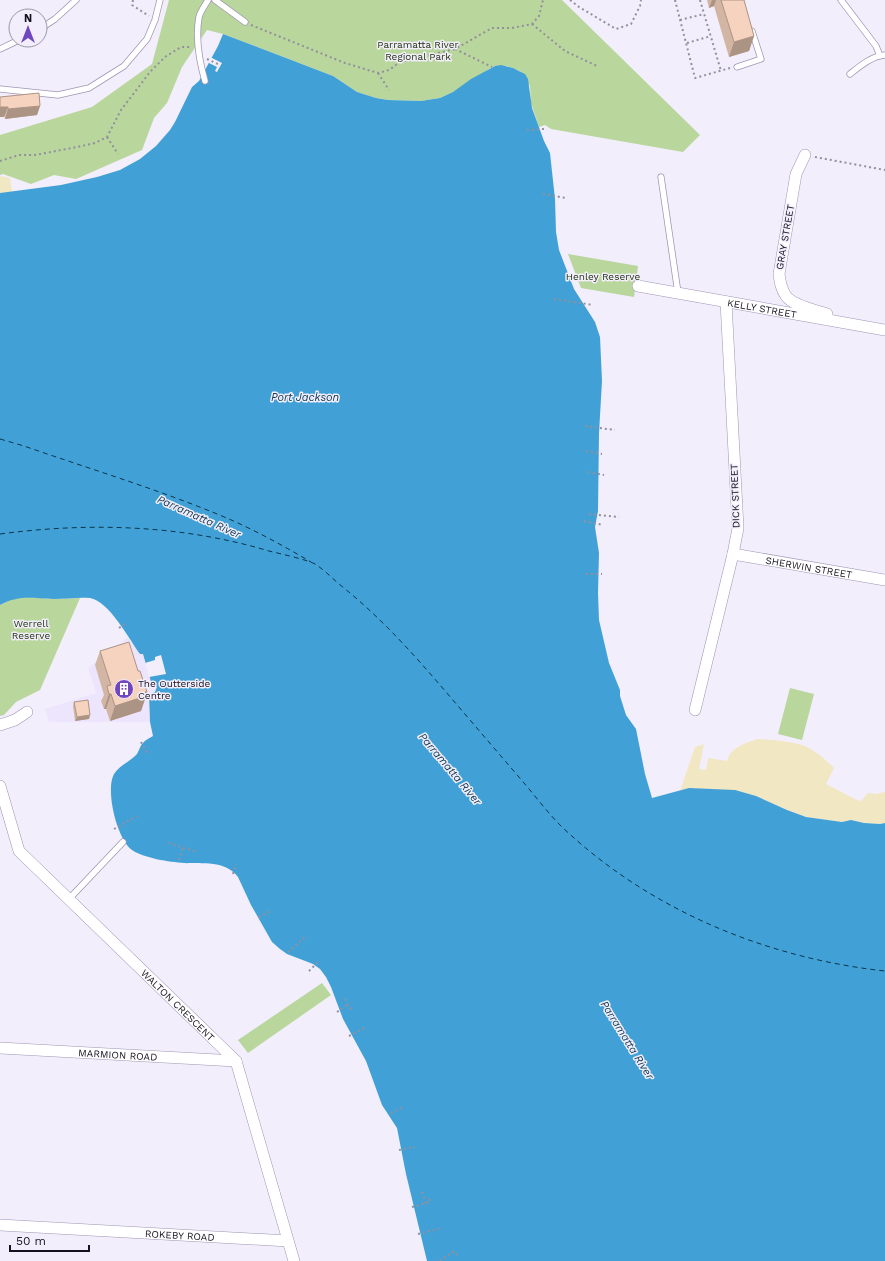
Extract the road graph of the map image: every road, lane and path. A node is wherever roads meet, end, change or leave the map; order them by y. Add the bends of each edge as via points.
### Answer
1 (76, 0) edge
2 (132, 0) edge
3 (160, 0) edge
4 (208, 0) edge
5 (215, 0) edge
6 (544, 0) edge
7 (570, 0) edge
8 (641, 0) edge
9 (675, 0) edge
10 (700, 0) edge
11 (841, 0) edge
12 (704, 14) junction
13 (155, 20) junction
14 (680, 20) junction
15 (245, 22) joint
16 (750, 22) edge
17 (48, 24) edge
18 (532, 24) junction
19 (710, 36) junction
20 (686, 43) junction
21 (198, 46) junction
22 (455, 49) junction
23 (198, 55) junction
24 (882, 55) edge
25 (220, 66) dead end
26 (597, 66) dead end
27 (492, 67) dead end
28 (737, 67) joint
29 (720, 71) junction
30 (378, 73) junction
31 (850, 74) dead end
32 (205, 81) dead end
33 (0, 89) edge
34 (389, 90) dead end
35 (544, 129) dead end
36 (528, 130) dead end
37 (107, 137) junction
38 (118, 154) dead end
39 (805, 155) joint
40 (0, 161) edge
41 (885, 170) edge
42 (661, 176) dead end
43 (543, 194) dead end
44 (566, 198) dead end
45 (638, 286) dead end
46 (678, 293) junction
47 (554, 299) dead end
48 (726, 302) junction
49 (592, 305) dead end
50 (852, 324) junction
51 (885, 330) edge
52 (585, 426) dead end
53 (615, 430) dead end
54 (586, 451) dead end
55 (602, 454) dead end
56 (588, 472) dead end
57 (604, 474) dead end
58 (590, 514) dead end
59 (619, 517) dead end
60 (584, 521) dead end
61 (603, 525) dead end
62 (733, 554) junction
63 (586, 574) dead end
64 (602, 574) dead end
65 (885, 580) edge
66 (125, 624) dead end
67 (119, 628) dead end
68 (695, 710) dead end
69 (27, 712) dead end
70 (0, 725) edge
71 (141, 742) dead end
72 (148, 755) dead end
73 (0, 786) edge
74 (136, 816) dead end
75 (114, 829) dead end
76 (123, 842) dead end
77 (168, 843) dead end
78 (183, 848) junction
79 (197, 852) dead end
80 (179, 860) dead end
81 (236, 864) dead end
82 (233, 874) dead end
83 (69, 899) junction
84 (272, 910) dead end
85 (259, 917) dead end
86 (306, 936) dead end
87 (288, 952) dead end
88 (318, 962) dead end
89 (309, 971) dead end
90 (345, 999) dead end
91 (348, 1004) junction
92 (352, 1010) dead end
93 (337, 1012) dead end
94 (364, 1028) dead end
95 (349, 1036) dead end
96 (0, 1048) edge
97 (236, 1061) junction
98 (402, 1108) dead end
99 (391, 1113) dead end
100 (415, 1147) dead end
101 (399, 1150) dead end
102 (422, 1192) dead end
103 (429, 1198) dead end
104 (426, 1203) junction
105 (412, 1207) dead end
106 (0, 1225) edge
107 (442, 1228) dead end
108 (418, 1234) dead end
109 (288, 1241) junction
110 (457, 1255) dead end
111 (294, 1261) edge
112 (440, 1261) edge

1 - 17 lane
2 - 13 path via 132,5
3 - 13 lane
4 - 21 lane via 199,16
5 - 15 lane
6 - 18 path via 539,16
7 - 8 path via 616,29 631,24
9 - 14 path
10 - 12 path
11 - 24 lane
12 - 14 path
12 - 19 path
13 - 33 lane via 147,40 124,66 89,88 58,95
14 - 20 path
15 - 30 path via 345,63
16 - 28 lane via 761,59
18 - 22 path via 492,28
18 - 26 path via 565,51
19 - 20 path
19 - 29 path
20 - 29 path via 695,78
21 - 23 lane
21 - 37 path via 181,47 165,57 150,72 121,110
22 - 27 path
22 - 30 path via 400,62 389,70
23 - 25 path
23 - 32 lane
24 - 31 lane via 863,63
28 - 29 path
30 - 34 path
35 - 36 path
37 - 38 path
37 - 40 path via 95,143 35,155 19,155
39 - 41 path
39 - 50 street, GRAY STREET via 796,174 779,274 781,287 787,297 801,306
42 - 46 lane
43 - 44 path
45 - 46 street, KELLY STREET
46 - 48 street, KELLY STREET
47 - 49 path
48 - 50 street, KELLY STREET
48 - 62 street, DICK STREET via 738,528
50 - 51 street, KELLY STREET
52 - 53 path
54 - 55 path
56 - 57 path
58 - 59 path
60 - 61 path
62 - 65 street, SHERWIN STREET
62 - 68 street, DICK STREET
63 - 64 path
66 - 67 path
69 - 70 street via 15,720
71 - 72 path
73 - 83 street, WALTON CRESCENT via 19,851
74 - 75 path
76 - 83 lane
77 - 78 path
78 - 79 path
78 - 80 path
81 - 82 path
83 - 97 street, WALTON CRESCENT
84 - 85 path
86 - 87 path
88 - 89 path
90 - 91 path
91 - 92 path
91 - 93 path
94 - 95 path
96 - 97 street, MARMION ROAD
97 - 109 street, WALTON CRESCENT
98 - 99 path
100 - 101 path
102 - 104 path
103 - 104 path via 430,1202
104 - 105 path
106 - 109 street, ROKEBY ROAD
107 - 108 path
109 - 111 street, WALTON CRESCENT
110 - 112 path via 454,1251

